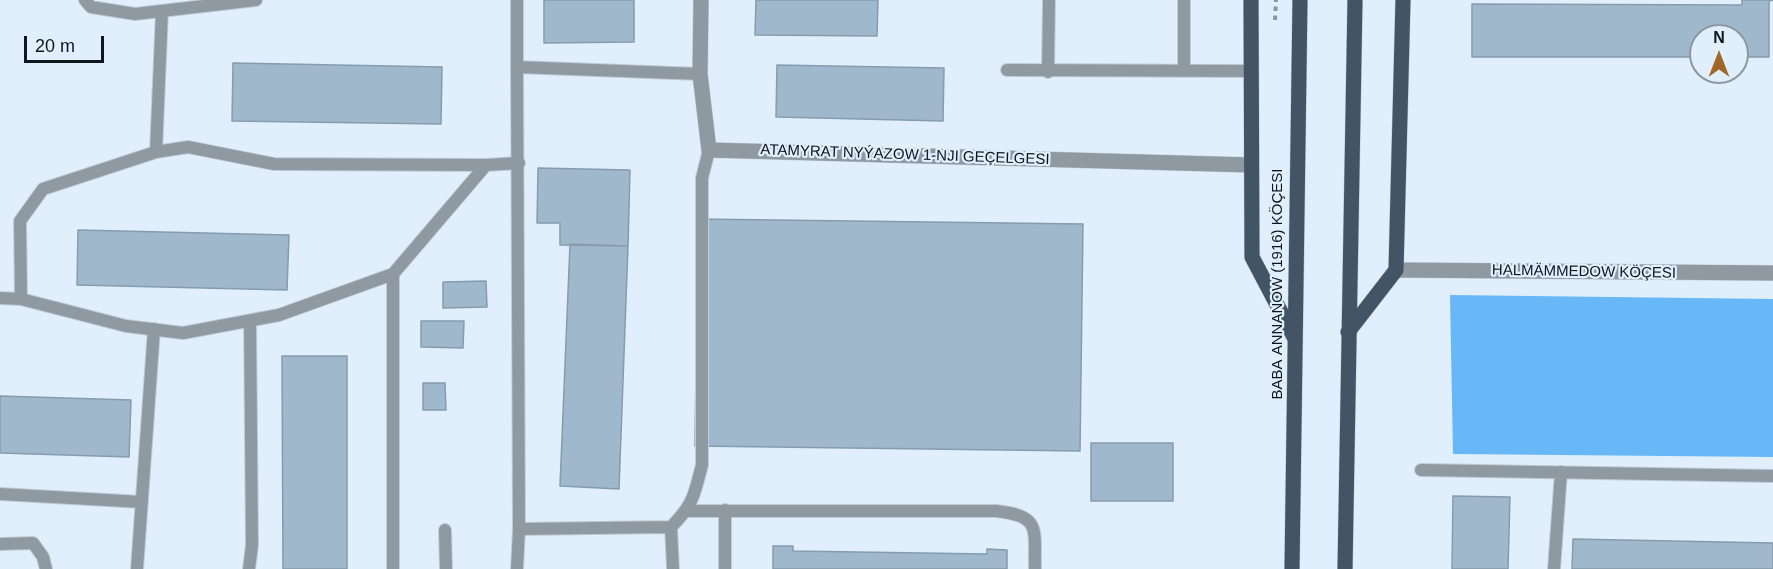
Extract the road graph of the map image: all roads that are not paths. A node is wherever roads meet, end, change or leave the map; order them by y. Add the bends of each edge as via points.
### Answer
1 (85, 0) edge
2 (256, 0) edge
3 (517, 0) edge
4 (701, 0) edge
5 (1049, 0) edge
6 (1185, 0) edge
7 (1251, 0) edge
8 (1300, 0) edge
9 (1355, 0) edge
10 (1403, 0) edge
11 (162, 11) junction
12 (517, 67) junction
13 (1007, 70) dead end
14 (1184, 71) junction
15 (1251, 71) junction
16 (1048, 72) junction
17 (700, 74) junction
18 (709, 150) junction
19 (156, 152) junction
20 (519, 163) junction
21 (486, 165) junction
22 (1251, 165) junction
23 (1396, 270) junction
24 (1773, 273) edge
25 (393, 274) junction
26 (0, 298) edge
27 (21, 299) junction
28 (250, 321) junction
29 (154, 329) junction
30 (1348, 332) junction
31 (1297, 342) junction
32 (1420, 470) dead end
33 (1562, 472) junction
34 (1773, 476) edge
35 (0, 494) edge
36 (142, 502) junction
37 (725, 510) junction
38 (687, 511) junction
39 (671, 527) junction
40 (445, 530) dead end
41 (519, 530) junction
42 (0, 544) edge
43 (46, 569) edge
44 (137, 569) edge
45 (249, 569) edge
46 (393, 569) edge
47 (446, 569) edge
48 (517, 569) edge
49 (674, 569) edge
50 (725, 569) edge
51 (1035, 569) edge
52 (1292, 569) edge
53 (1345, 569) edge
54 (1554, 569) edge

1 - 11 lane via 91,7 135,14
2 - 11 lane
3 - 12 lane
4 - 17 street
5 - 16 lane
6 - 14 lane
7 - 15 main road
8 - 31 main road, BABA ANNANOW (1916) KÖÇESI
9 - 30 main road
10 - 23 main road
11 - 19 lane
12 - 17 lane
12 - 20 lane
13 - 16 lane
14 - 15 lane
14 - 16 lane
15 - 22 main road
17 - 18 street
18 - 22 street, ATAMYRAT NYÝAZOW 1-NJI GEÇELGESI
18 - 38 lane via 702,178 702,465
19 - 21 lane via 188,147 274,164
19 - 27 lane via 43,189 20,221
20 - 21 lane
20 - 41 lane
21 - 25 lane
22 - 31 main road via 1252,257
23 - 24 street, HALMÄMMEDOW KÖÇESI
23 - 30 main road
25 - 28 lane via 279,315
25 - 46 lane
26 - 27 lane
27 - 29 lane via 126,326
28 - 29 lane via 183,333
28 - 45 lane
29 - 36 lane
30 - 53 main road
31 - 52 main road, BABA ANNANOW (1916) KÖÇESI
32 - 33 lane
33 - 34 lane
33 - 54 lane
35 - 36 lane
36 - 44 lane
37 - 38 lane
37 - 50 lane
37 - 51 lane via 1015,513 1027,519 1034,529
38 - 39 lane
39 - 41 lane
39 - 49 lane
40 - 47 lane
41 - 48 lane
42 - 43 lane via 33,543

